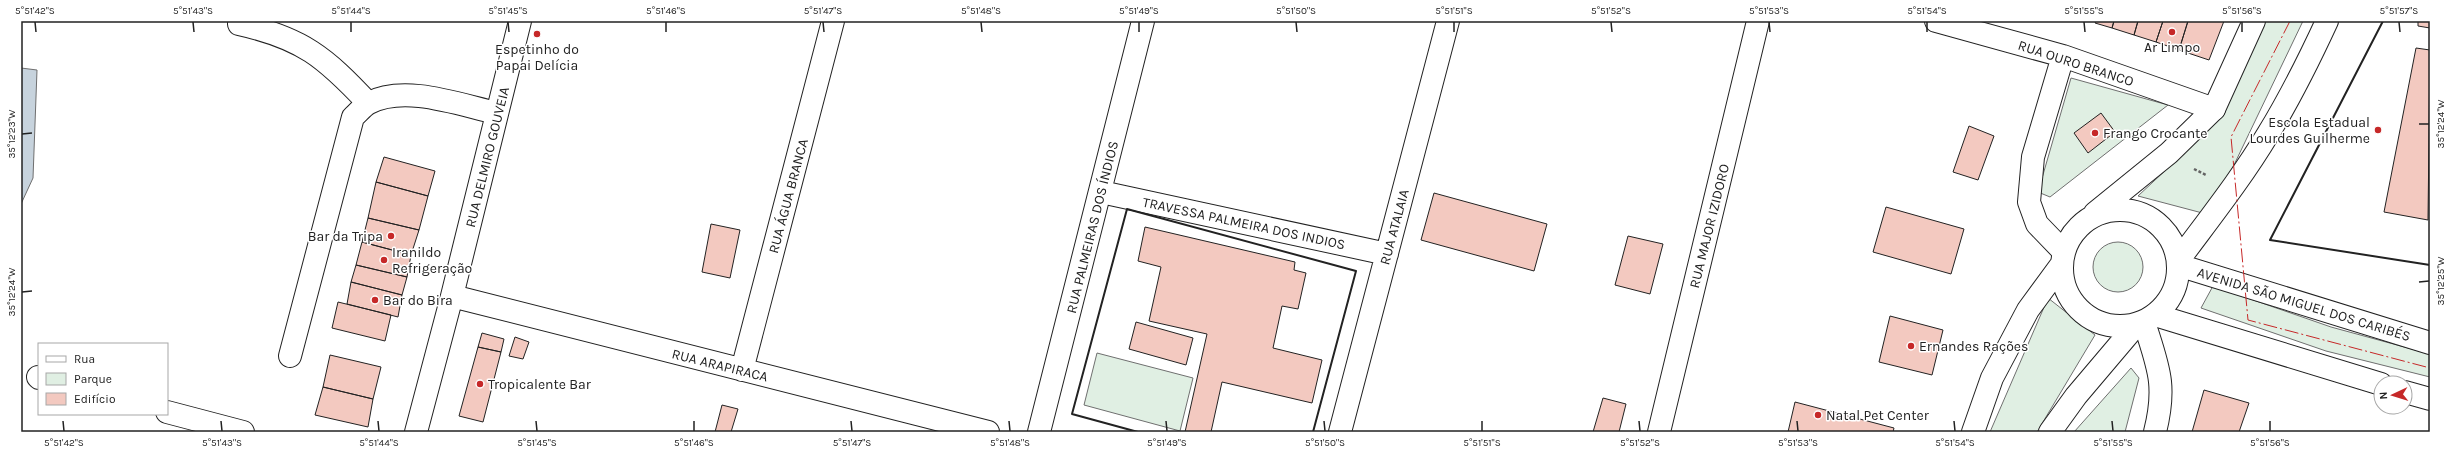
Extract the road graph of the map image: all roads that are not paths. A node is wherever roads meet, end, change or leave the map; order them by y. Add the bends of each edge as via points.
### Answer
1 (520, 21) edge
2 (833, 21) edge
3 (1143, 21) edge
4 (1448, 21) edge
5 (1758, 21) edge
6 (1936, 21) edge
7 (2254, 21) edge
8 (2327, 21) edge
9 (239, 24) dead end
10 (2063, 56) junction
11 (368, 103) junction
12 (2214, 109) junction
13 (498, 113) junction
14 (1101, 192) junction
15 (2091, 216) junction
16 (1387, 254) junction
17 (2062, 258) junction
18 (2178, 263) junction
19 (452, 296) junction
20 (2146, 320) junction
21 (2430, 343) edge
22 (290, 356) dead end
23 (742, 370) junction
24 (2373, 382) edge
25 (2413, 394) edge
26 (2430, 399) edge
27 (168, 412) edge
28 (243, 432) edge
29 (416, 432) edge
30 (988, 432) edge
31 (1039, 432) edge
32 (1340, 432) edge
33 (1659, 432) edge
34 (1973, 432) edge
35 (2050, 432) edge
36 (2155, 432) edge

1 - 13 street, RUA DELMIRO GOUVEIA
2 - 23 street, RUA ÁGUA BRANCA
3 - 14 street, RUA PALMEIRAS DOS ÍNDIOS
4 - 16 street, RUA ATALAIA
5 - 33 street, RUA MAJOR IZIDORO
6 - 10 street, RUA OURO BRANCO
7 - 12 street
8 - 18 street via 2302,74 2268,134 2233,188
9 - 11 street via 290,39 311,51 331,65
10 - 12 street, RUA OURO BRANCO
10 - 17 street via 2033,157 2029,202 2037,224
11 - 13 street via 392,95 413,95
11 - 22 street via 353,117
12 - 15 street via 2169,153
13 - 19 street, RUA DELMIRO GOUVEIA
14 - 16 street, TRAVESSA PALMEIRA DOS INDIOS
14 - 31 street, RUA PALMEIRAS DOS ÍNDIOS
15 - 17 street via 2070,237
15 - 18 street via 2113,209 2137,211 2158,223 2172,242
16 - 32 street, RUA ATALAIA
17 - 20 street via 2063,284 2084,315 2101,324 2119,327
17 - 34 street via 2028,310 1992,378
18 - 20 street via 2173,293 2165,305
18 - 21 street, AVENIDA SÃO MIGUEL DOS CARIBÉS
19 - 23 street, RUA ARAPIRACA
19 - 29 street, RUA DELMIRO GOUVEIA
20 - 24 street
20 - 35 street via 2076,396
20 - 36 street via 2161,380 2161,409
23 - 30 street, RUA ARAPIRACA
25 - 26 street
27 - 28 street

